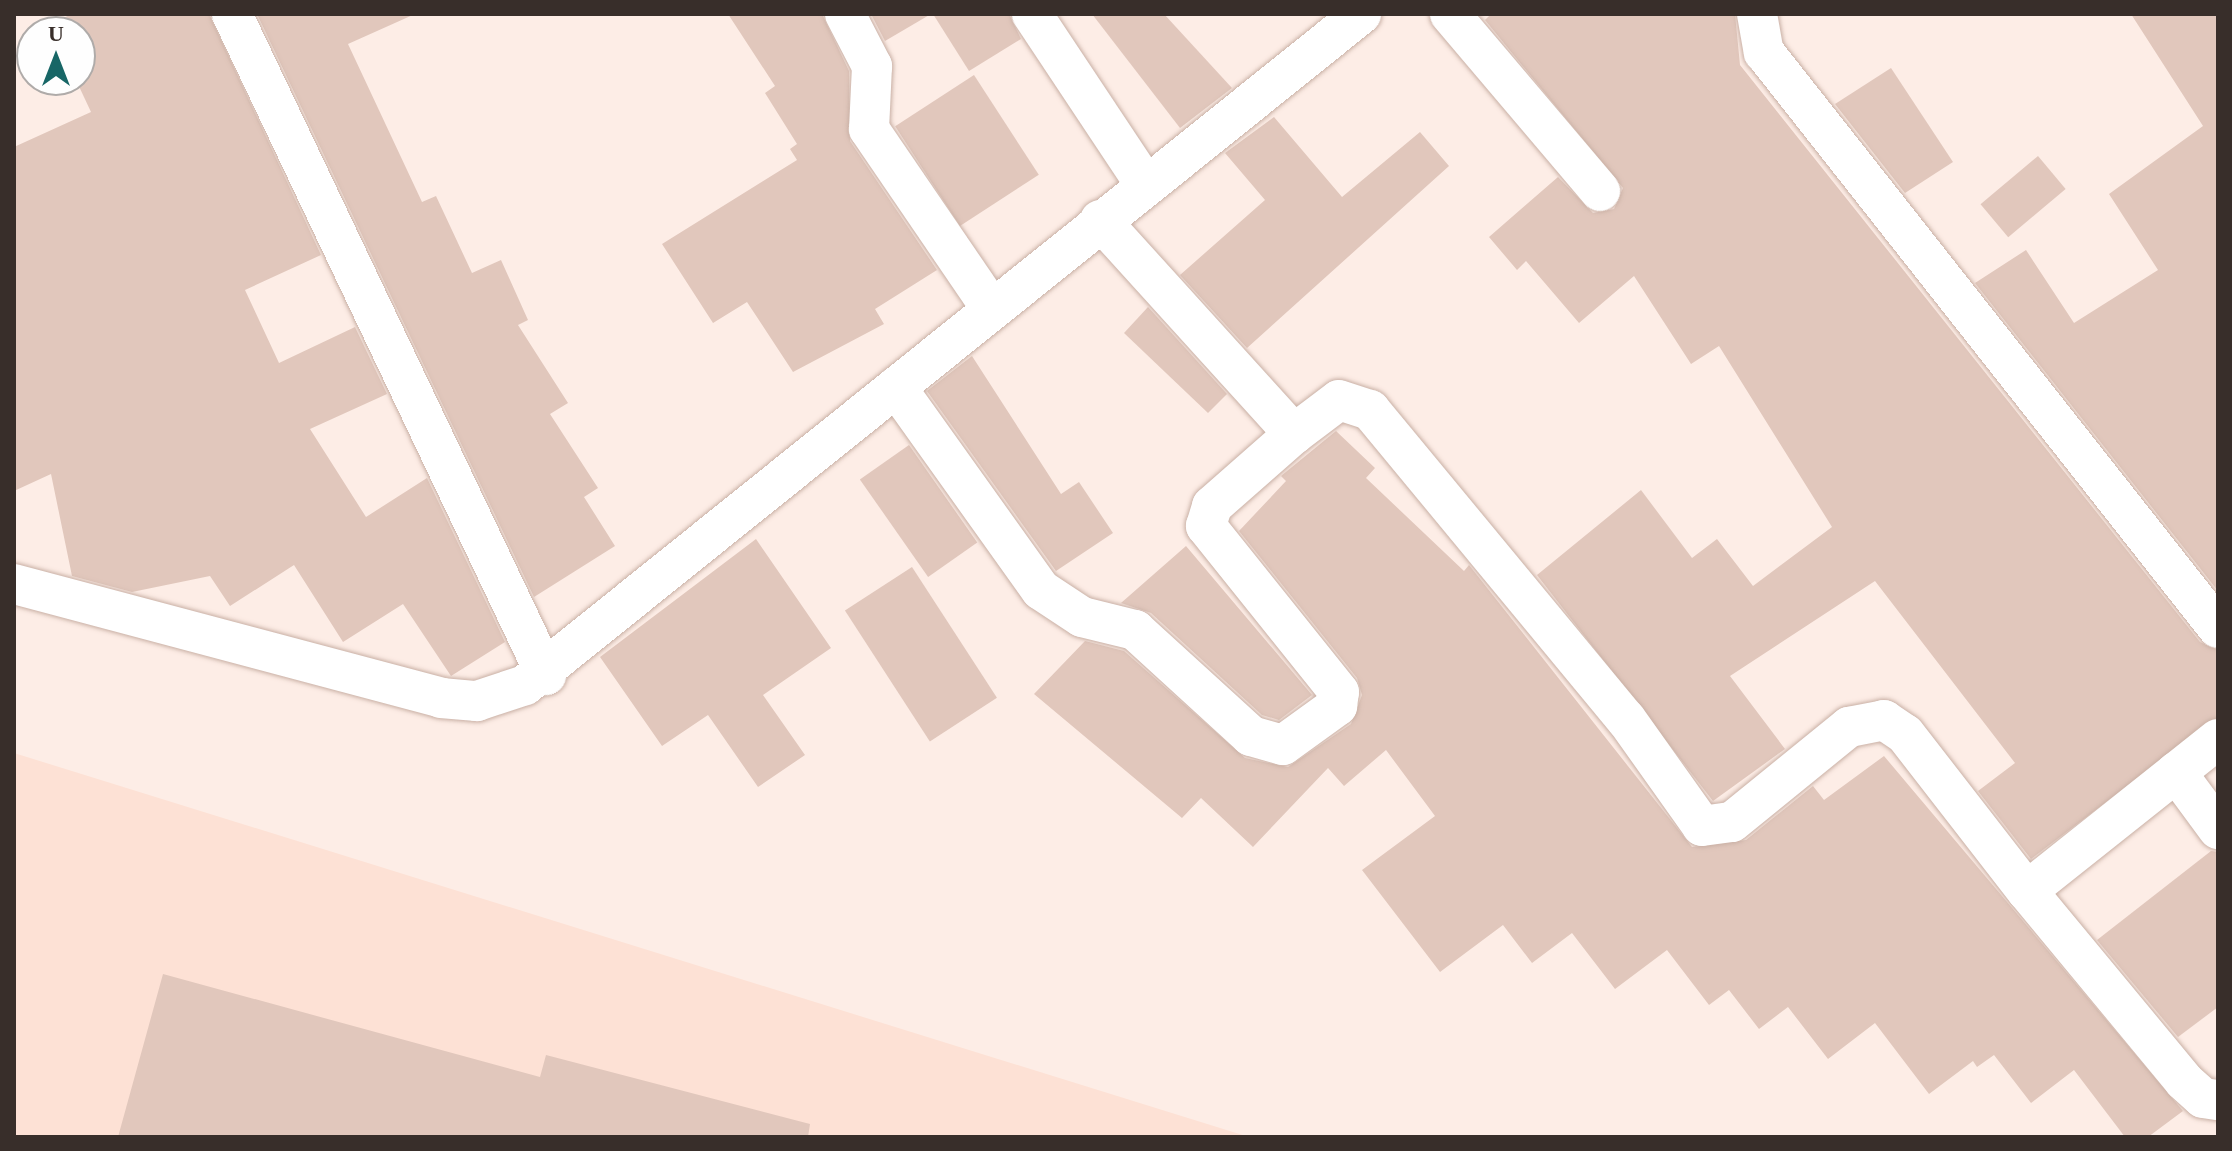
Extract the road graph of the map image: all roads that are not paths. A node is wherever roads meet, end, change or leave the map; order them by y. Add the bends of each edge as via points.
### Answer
1 (232, 14) edge
2 (845, 14) edge
3 (1032, 14) edge
4 (1361, 14) edge
5 (1450, 14) edge
6 (1757, 14) edge
7 (1145, 184) junction
8 (1600, 191) dead end
9 (1100, 220) junction
10 (992, 309) junction
11 (896, 387) junction
12 (1294, 434) junction
13 (15, 581) edge
14 (2218, 628) edge
15 (546, 675) junction
16 (2218, 739) edge
17 (2176, 772) junction
18 (2218, 829) edge
19 (2027, 891) junction
20 (2218, 1100) edge

1 - 15 street
2 - 10 street via 872,66 869,129
3 - 7 street
4 - 7 street
5 - 8 street
6 - 14 street via 1764,52
7 - 9 street
9 - 10 street
9 - 12 street
10 - 11 street
11 - 12 street via 1041,590 1082,617 1135,630 1251,736 1283,745 1337,706 1339,692 1206,526 1212,506
11 - 15 street
12 - 19 street via 1339,400 1370,410 1626,719 1702,826 1732,822 1849,727 1884,720 1905,734
13 - 15 street via 441,698 477,701
16 - 17 street
17 - 18 street
17 - 19 street
19 - 20 street via 2184,1081 2203,1098

